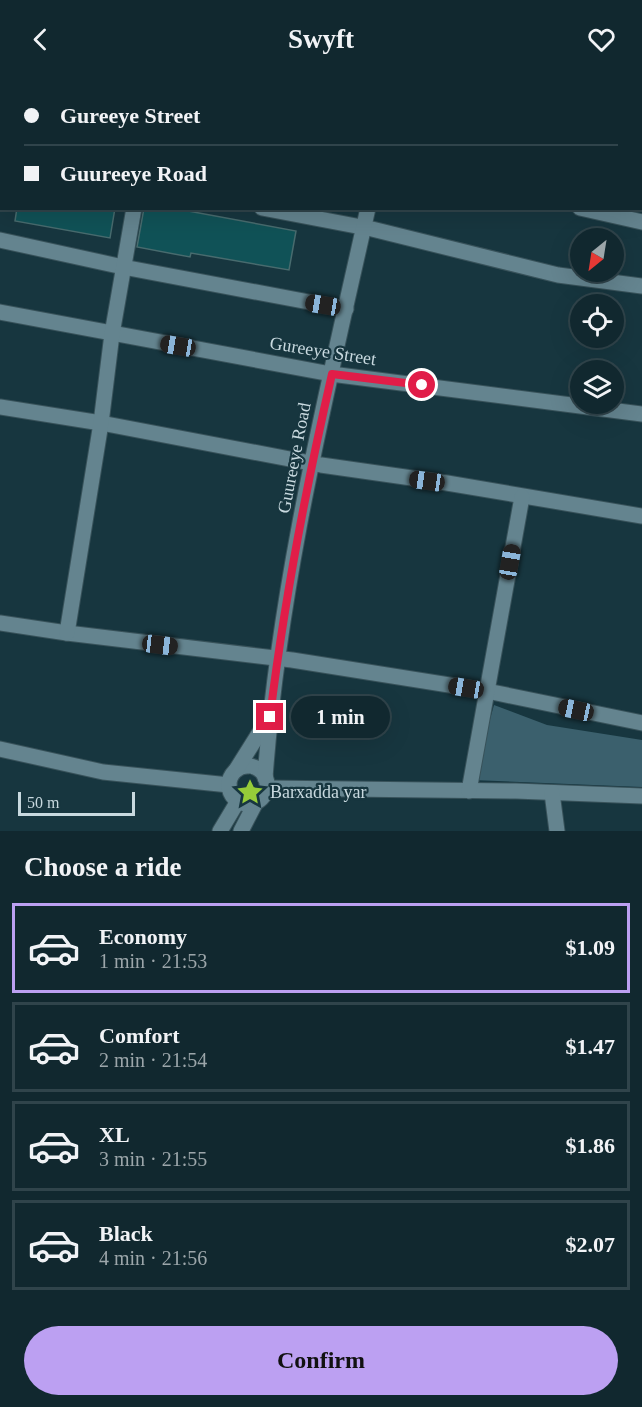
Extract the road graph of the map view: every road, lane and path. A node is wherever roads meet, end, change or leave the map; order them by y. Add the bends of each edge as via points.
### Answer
1 (134, 210) edge
2 (273, 210) edge
3 (368, 210) edge
4 (589, 210) edge
5 (642, 222) edge
6 (364, 227) junction
7 (0, 240) edge
8 (123, 267) junction
9 (642, 286) edge
10 (346, 309) junction
11 (0, 312) edge
12 (112, 334) junction
13 (332, 374) junction
14 (0, 406) edge
15 (642, 414) edge
16 (101, 423) junction
17 (311, 463) junction
18 (522, 497) junction
19 (642, 516) edge
20 (0, 623) edge
21 (67, 633) junction
22 (277, 658) junction
23 (487, 691) junction
24 (270, 717) junction
25 (642, 723) edge
26 (0, 749) edge
27 (236, 770) junction
28 (266, 783) junction
29 (229, 785) junction
30 (469, 790) junction
31 (552, 793) junction
32 (642, 796) edge
33 (238, 801) junction
34 (256, 802) junction
35 (220, 831) edge
36 (242, 831) edge
37 (557, 831) edge

1 - 8 street
2 - 6 street
3 - 6 street, Guureeye Road
4 - 5 street
6 - 9 street via 558,275
6 - 10 street, Guureeye Road
7 - 8 street
8 - 10 street
8 - 12 street
10 - 13 street, Guureeye Road
11 - 12 street, Gureeye Street
12 - 13 street, Gureeye Street
12 - 16 street
13 - 15 street, Gureeye Street
13 - 17 street, Guureeye Road
14 - 16 street
16 - 17 street
16 - 21 street
17 - 18 street
17 - 22 street, Guureeye Road
18 - 19 street
18 - 23 street
20 - 21 street
21 - 22 street
22 - 23 street
22 - 24 street, Guureeye Road
23 - 25 street
23 - 30 street
24 - 27 street
24 - 28 street, Guureeye Road
26 - 29 street via 103,772
27 - 28 street via 252,766 262,773
27 - 29 street
28 - 30 street
28 - 34 street via 265,794
29 - 33 street
30 - 31 street
31 - 32 street
31 - 37 street
33 - 34 street
33 - 35 street
34 - 36 street

